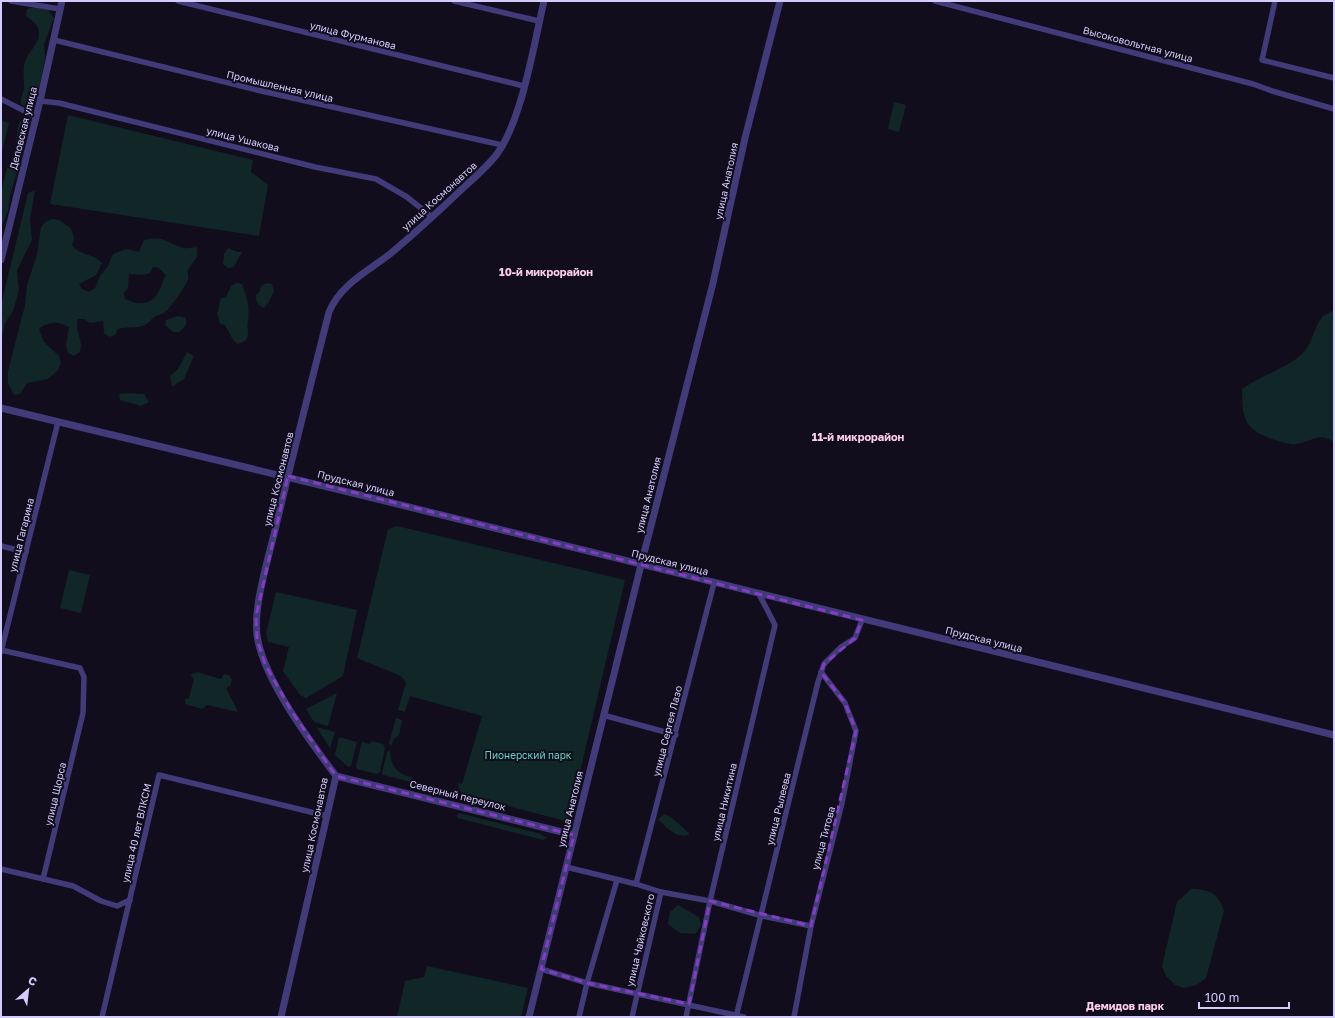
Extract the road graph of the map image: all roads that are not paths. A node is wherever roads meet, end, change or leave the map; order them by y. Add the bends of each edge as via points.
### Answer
1 (11, 1) edge
2 (62, 1) edge
3 (178, 1) edge
4 (454, 1) edge
5 (544, 1) edge
6 (780, 1) edge
7 (935, 1) edge
8 (1275, 1) edge
9 (60, 9) junction
10 (539, 21) junction
11 (54, 40) junction
12 (1334, 78) edge
13 (524, 86) junction
14 (1, 99) edge
15 (40, 101) junction
16 (1334, 109) edge
17 (36, 117) junction
18 (502, 146) junction
19 (432, 217) junction
20 (1, 260) edge
21 (1, 408) edge
22 (58, 422) junction
23 (288, 476) junction
24 (1, 546) edge
25 (26, 552) junction
26 (640, 565) junction
27 (714, 583) junction
28 (759, 594) junction
29 (862, 620) junction
30 (1, 651) edge
31 (821, 672) junction
32 (603, 715) junction
33 (1334, 734) edge
34 (676, 735) junction
35 (336, 776) junction
36 (327, 816) junction
37 (574, 835) junction
38 (566, 867) junction
39 (1, 869) edge
40 (43, 879) junction
41 (617, 880) junction
42 (636, 884) junction
43 (661, 892) junction
44 (130, 900) junction
45 (710, 901) junction
46 (762, 916) junction
47 (811, 926) junction
48 (541, 969) junction
49 (587, 983) junction
50 (637, 994) junction
51 (689, 1004) junction
52 (736, 1016) edge
53 (102, 1017) edge
54 (281, 1017) edge
55 (529, 1017) edge
56 (579, 1017) edge
57 (632, 1017) edge
58 (686, 1017) edge
59 (744, 1017) edge
60 (794, 1017) edge

1 - 9 street
2 - 9 street, Деповская улица
3 - 13 street, улица Фурманова
4 - 10 street
5 - 10 street, улица Космонавтов
6 - 26 street, улица Анатолия via 745,138 713,283
7 - 16 street, Высоковольтная улица via 1253,84
8 - 12 street via 1262,60
9 - 11 street, Деповская улица
10 - 13 street, улица Космонавтов
11 - 15 street, Деповская улица
11 - 18 street, Промышленная улица
13 - 18 street, улица Космонавтов via 512,126
14 - 17 street
15 - 17 street, Деповская улица
15 - 19 street, улица Ушакова via 59,103 315,167 376,179 407,197
17 - 20 street, Деповская улица
18 - 19 street, улица Космонавтов via 486,166
19 - 23 street, улица Космонавтов via 353,281 334,300
21 - 22 street, Прудская улица
22 - 23 street, Прудская улица
22 - 25 street, улица Гагарина
23 - 26 street, Прудская улица
23 - 35 street, улица Космонавтов via 256,616 257,639 266,664 292,712
24 - 25 street
25 - 30 street, улица Гагарина
26 - 27 street, Прудская улица
26 - 32 street, улица Анатолия
27 - 28 street, Прудская улица
27 - 34 street, улица Сергея Лазо
28 - 29 street, Прудская улица
28 - 45 street, улица Никитина via 775,624
29 - 31 street, улица Рылеева via 855,638 840,647 824,664
29 - 33 street, Прудская улица
30 - 40 street, улица Щорса via 80,668 84,677 83,713
31 - 46 street, улица Рылеева
31 - 47 street, улица Титова via 845,703 856,731 842,803
32 - 34 street
32 - 37 street, улица Анатолия
34 - 42 street, улица Сергея Лазо
35 - 36 street, улица Космонавтов
35 - 37 street, Северный переулок
36 - 44 street, улица 40 лет ВЛКСМ via 159,775
36 - 54 street, улица Космонавтов
37 - 38 street, улица Анатолия
38 - 41 street, улица Чайковского
38 - 48 street, улица Анатолия
39 - 40 street
40 - 44 street via 73,886 101,901 117,906
41 - 42 street, улица Чайковского
41 - 49 street
42 - 43 street, улица Чайковского
43 - 45 street
43 - 50 street, улица Чайковского
44 - 53 street, улица 40 лет ВЛКСМ
45 - 46 street
45 - 51 street, улица Никитина
46 - 47 street
46 - 52 street, улица Рылеева
47 - 60 street, улица Титова
48 - 49 street
48 - 55 street, улица Анатолия
49 - 50 street
49 - 56 street
50 - 51 street
50 - 57 street, улица Чайковского
51 - 52 street
51 - 58 street, улица Никитина
52 - 59 street

